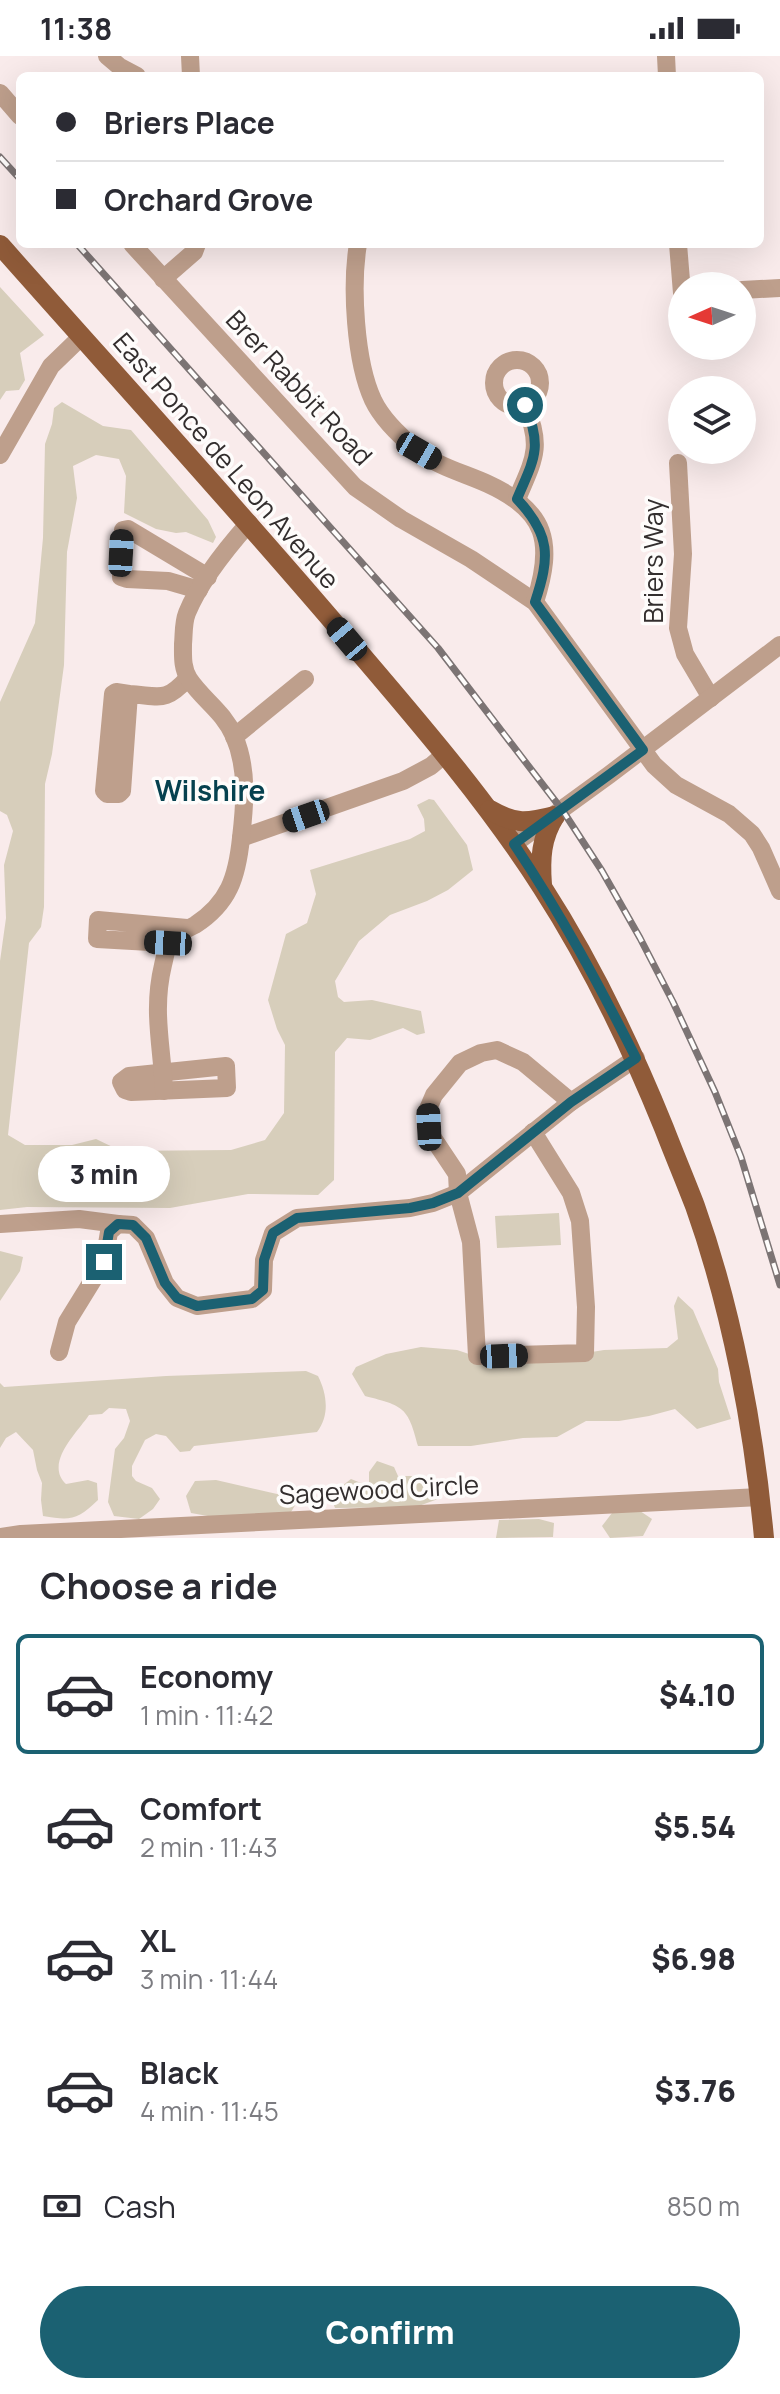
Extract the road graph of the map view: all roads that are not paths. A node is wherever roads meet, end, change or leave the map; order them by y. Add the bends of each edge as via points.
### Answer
1 (107, 56) edge
2 (129, 72) edge
3 (0, 93) edge
4 (16, 111) edge
5 (0, 245) edge
6 (136, 248) edge
7 (196, 248) edge
8 (357, 248) edge
9 (678, 248) edge
10 (680, 272) edge
11 (163, 279) junction
12 (780, 288) edge
13 (756, 289) edge
14 (81, 337) junction
15 (525, 405) dead end
16 (0, 455) edge
17 (678, 464) edge
18 (517, 499) junction
19 (249, 523) junction
20 (203, 583) junction
21 (535, 602) junction
22 (780, 645) edge
23 (188, 678) junction
24 (305, 679) dead end
25 (129, 694) junction
26 (711, 698) junction
27 (234, 737) junction
28 (643, 750) junction
29 (445, 754) junction
30 (489, 810) junction
31 (555, 816) junction
32 (241, 838) junction
33 (514, 844) junction
34 (543, 887) junction
35 (780, 891) edge
36 (187, 928) junction
37 (168, 943) junction
38 (636, 1058) junction
39 (163, 1072) junction
40 (164, 1091) junction
41 (571, 1102) junction
42 (533, 1132) junction
43 (458, 1193) junction
44 (0, 1224) edge
45 (118, 1224) junction
46 (59, 1352) dead end
47 (760, 1497) junction
48 (0, 1537) edge
49 (764, 1538) edge

1 - 2 street
3 - 4 street
5 - 14 main road, East Ponce de Leon Avenue
6 - 11 street, Brer Rabbit Road
7 - 11 street
8 - 18 street via 355,298 362,362 373,401 419,451
9 - 10 street
11 - 21 street, Brer Rabbit Road via 355,487
12 - 13 street
14 - 16 street via 51,366
14 - 19 main road, East Ponce de Leon Avenue
15 - 18 street via 534,426 536,453
17 - 26 street, Briers Way via 683,554 678,628 685,654
18 - 21 street via 534,517 545,541
19 - 20 street
19 - 29 main road, East Ponce de Leon Avenue
20 - 20 street via 121,577 123,530 128,529
20 - 23 street via 186,615 182,662
21 - 28 street, Brer Rabbit Road
22 - 26 street
23 - 25 street via 166,697
23 - 27 street via 220,712
24 - 27 street
25 - 25 street via 113,694 107,794 122,791
26 - 28 street
27 - 32 street via 245,781
28 - 31 street
28 - 35 street, Brer Rabbit Road via 676,785 729,814 752,834
29 - 30 main road, East Ponce de Leon Avenue
29 - 32 street via 403,781
30 - 31 main road via 521,823
30 - 33 main road, East Ponce de Leon Avenue
31 - 33 street
31 - 34 main road via 542,844
32 - 36 street via 231,888 218,907
33 - 34 main road, East Ponce de Leon Avenue
34 - 38 main road, East Ponce de Leon Avenue
36 - 37 street
36 - 37 street via 98,920 97,939
37 - 39 street via 157,990
38 - 41 street
38 - 47 main road, East Ponce de Leon Avenue via 716,1275 743,1389
39 - 40 street
39 - 40 street via 121,1082 125,1090
39 - 40 street via 226,1066 227,1088
41 - 42 street
41 - 43 street via 523,1062 497,1050 460,1063 428,1109 433,1138 457,1174
42 - 43 street
42 - 43 street via 571,1193 580,1221 585,1353 477,1356 471,1242
43 - 45 street via 410,1208 297,1218 273,1233 264,1260 263,1290 252,1299 197,1306 177,1298 165,1283 146,1238 133,1225
44 - 45 street via 79,1219
45 - 46 street via 109,1232 104,1262 67,1322
47 - 48 street, Sagewood Circle
47 - 49 main road, East Ponce de Leon Avenue

